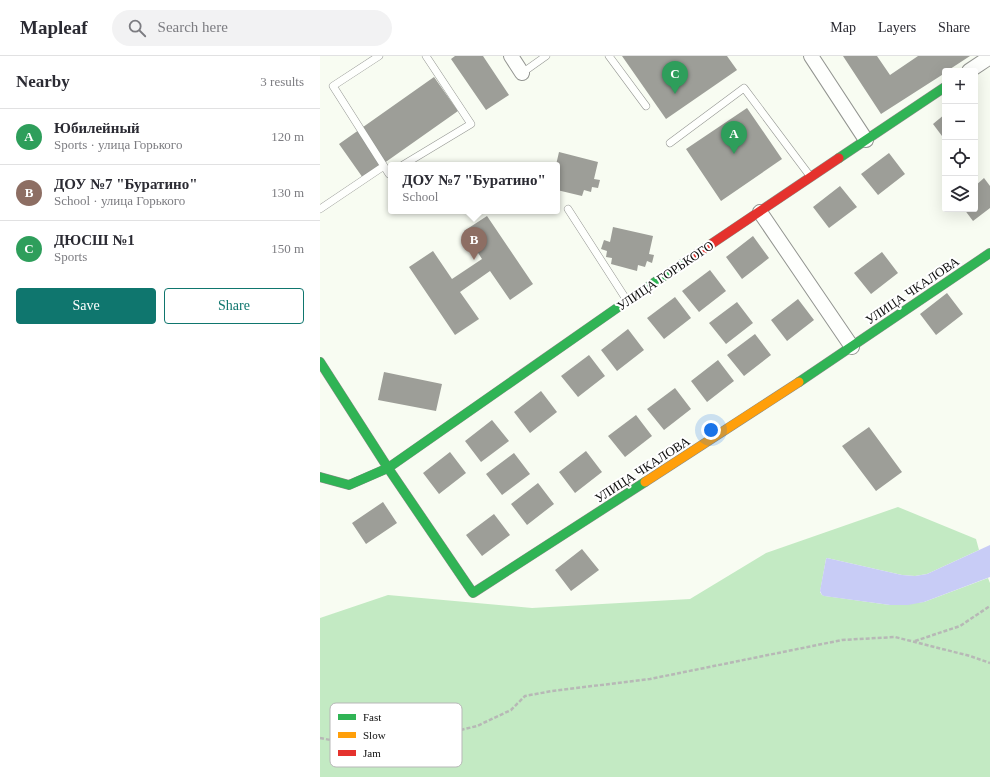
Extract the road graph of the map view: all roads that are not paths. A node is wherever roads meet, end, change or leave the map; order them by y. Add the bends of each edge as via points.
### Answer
1 (379, 56) edge
2 (426, 56) edge
3 (511, 56) edge
4 (546, 56) edge
5 (610, 56) edge
6 (811, 56) edge
7 (990, 57) edge
8 (974, 68) edge
9 (522, 73) joint
10 (942, 89) edge
11 (646, 106) dead end
12 (866, 140) junction
13 (670, 142) dead end
14 (408, 162) edge
15 (384, 166) junction
16 (388, 172) edge
17 (810, 178) junction
18 (321, 205) edge
19 (568, 209) dead end
20 (760, 212) junction
21 (990, 253) edge
22 (627, 301) junction
23 (852, 348) junction
24 (320, 362) edge
25 (388, 468) junction
26 (320, 477) edge

1 - 15 lane via 333,86
2 - 14 lane via 471,124
3 - 9 street
4 - 9 lane
5 - 11 lane
6 - 12 street
7 - 8 street
10 - 12 street, УЛИЦА ГОРЬКОГО
12 - 17 street, УЛИЦА ГОРЬКОГО
13 - 17 lane via 744,88
15 - 16 lane
15 - 18 lane
17 - 20 street, УЛИЦА ГОРЬКОГО
19 - 22 lane
20 - 22 street, УЛИЦА ГОРЬКОГО
20 - 23 street
21 - 23 street, УЛИЦА ЧКАЛОВА
22 - 25 street, УЛИЦА ГОРЬКОГО
23 - 25 street, УЛИЦА ЧКАЛОВА via 473,593
24 - 25 street
25 - 26 street, УЛИЦА ГОРЬКОГО via 349,485

